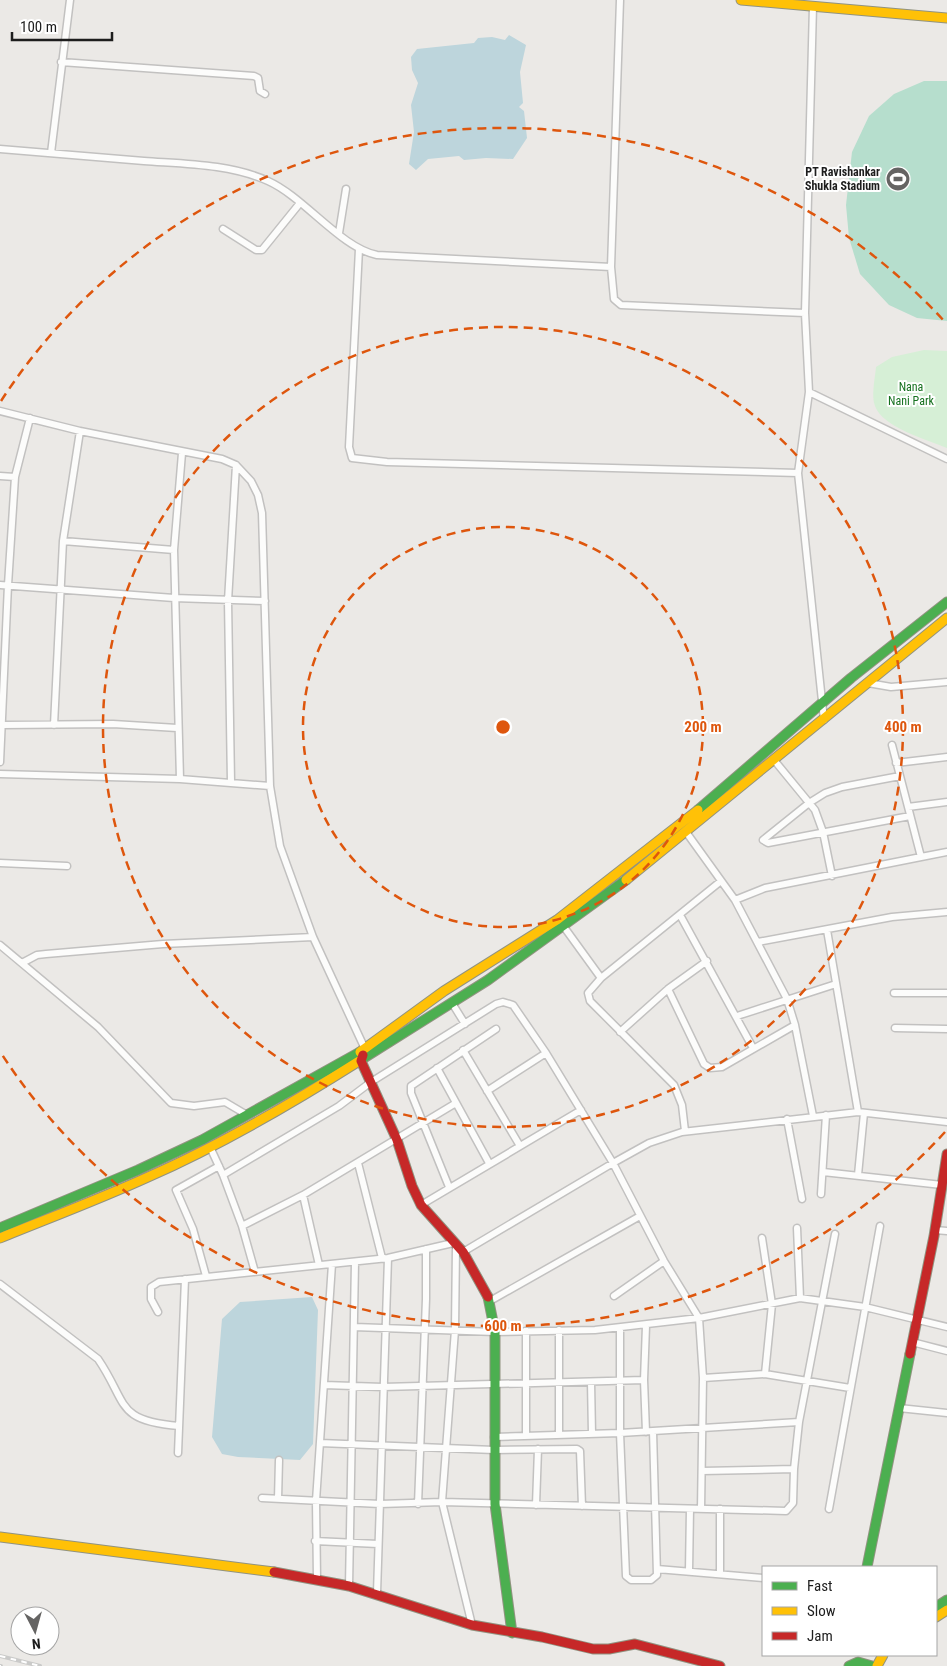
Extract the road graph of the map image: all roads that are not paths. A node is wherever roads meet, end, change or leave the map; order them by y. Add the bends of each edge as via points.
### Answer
1 (70, 0) edge
2 (620, 0) edge
3 (741, 0) edge
4 (808, 4) edge
5 (947, 18) edge
6 (61, 62) junction
7 (265, 94) dead end
8 (0, 149) edge
9 (51, 153) junction
10 (346, 190) dead end
11 (300, 203) junction
12 (223, 229) dead end
13 (339, 233) junction
14 (359, 249) junction
15 (611, 267) junction
16 (805, 313) junction
17 (809, 392) junction
18 (0, 411) edge
19 (30, 418) junction
20 (80, 431) junction
21 (182, 452) junction
22 (947, 459) edge
23 (236, 465) junction
24 (798, 473) junction
25 (0, 476) edge
26 (16, 477) junction
27 (63, 541) junction
28 (174, 550) junction
29 (0, 584) edge
30 (8, 585) junction
31 (60, 588) junction
32 (174, 598) junction
33 (228, 601) junction
34 (264, 601) junction
35 (947, 602) edge
36 (947, 618) edge
37 (947, 682) edge
38 (868, 683) junction
39 (821, 705) junction
40 (824, 721) junction
41 (2, 724) junction
42 (54, 725) junction
43 (177, 728) junction
44 (892, 745) dead end
45 (947, 757) edge
46 (774, 760) junction
47 (0, 762) edge
48 (896, 763) junction
49 (0, 774) edge
50 (900, 776) junction
51 (180, 779) junction
52 (231, 782) junction
53 (270, 786) junction
54 (947, 802) edge
55 (809, 803) junction
56 (908, 807) junction
57 (910, 816) junction
58 (686, 832) junction
59 (823, 832) junction
60 (947, 852) edge
61 (921, 857) junction
62 (0, 863) edge
63 (68, 866) dead end
64 (832, 876) junction
65 (722, 881) junction
66 (735, 900) junction
67 (947, 912) edge
68 (680, 915) junction
69 (564, 928) junction
70 (827, 930) junction
71 (313, 937) junction
72 (758, 942) junction
73 (0, 945) edge
74 (707, 961) junction
75 (22, 963) junction
76 (601, 978) junction
77 (836, 984) junction
78 (668, 989) junction
79 (894, 993) dead end
80 (947, 993) edge
81 (787, 999) junction
82 (452, 1003) junction
83 (737, 1016) junction
84 (463, 1021) junction
85 (795, 1025) junction
86 (895, 1028) dead end
87 (496, 1029) dead end
88 (947, 1029) edge
89 (620, 1032) junction
90 (753, 1048) junction
91 (365, 1049) junction
92 (463, 1050) junction
93 (546, 1053) junction
94 (361, 1061) junction
95 (437, 1068) junction
96 (371, 1082) junction
97 (487, 1091) junction
98 (456, 1103) junction
99 (580, 1110) junction
100 (861, 1113) junction
101 (826, 1115) junction
102 (247, 1116) junction
103 (813, 1116) junction
104 (787, 1119) junction
105 (947, 1122) edge
106 (424, 1123) junction
107 (684, 1131) junction
108 (397, 1140) junction
109 (520, 1146) junction
110 (210, 1147) junction
111 (947, 1154) edge
112 (358, 1163) junction
113 (489, 1163) junction
114 (613, 1163) junction
115 (219, 1166) junction
116 (823, 1172) junction
117 (223, 1175) junction
118 (858, 1175) junction
119 (942, 1185) junction
120 (448, 1187) junction
121 (821, 1194) dead end
122 (303, 1195) junction
123 (802, 1200) dead end
124 (421, 1205) junction
125 (640, 1216) junction
126 (242, 1226) junction
127 (880, 1226) dead end
128 (0, 1228) edge
129 (797, 1228) dead end
130 (936, 1230) junction
131 (947, 1231) edge
132 (835, 1234) dead end
133 (0, 1238) edge
134 (762, 1238) dead end
135 (457, 1247) junction
136 (426, 1249) junction
137 (385, 1258) junction
138 (664, 1261) junction
139 (355, 1262) junction
140 (332, 1264) junction
141 (319, 1265) junction
142 (255, 1272) junction
143 (206, 1276) junction
144 (185, 1279) junction
145 (0, 1284) edge
146 (614, 1296) dead end
147 (800, 1298) junction
148 (823, 1300) junction
149 (490, 1302) junction
150 (772, 1304) junction
151 (865, 1307) junction
152 (158, 1312) dead end
153 (699, 1318) junction
154 (916, 1321) junction
155 (646, 1326) junction
156 (354, 1327) junction
157 (947, 1327) edge
158 (386, 1328) junction
159 (620, 1328) junction
160 (424, 1330) junction
161 (456, 1330) junction
162 (559, 1330) junction
163 (526, 1331) junction
164 (495, 1332) junction
165 (912, 1342) junction
166 (947, 1351) edge
167 (765, 1374) junction
168 (703, 1378) junction
169 (644, 1380) junction
170 (807, 1380) junction
171 (620, 1381) junction
172 (559, 1382) junction
173 (590, 1382) junction
174 (526, 1383) junction
175 (451, 1384) junction
176 (494, 1384) junction
177 (324, 1385) junction
178 (353, 1386) junction
179 (421, 1386) junction
180 (384, 1387) junction
181 (850, 1388) junction
182 (899, 1408) junction
183 (947, 1413) edge
184 (799, 1422) junction
185 (179, 1426) junction
186 (701, 1428) junction
187 (649, 1431) junction
188 (620, 1433) junction
189 (559, 1434) junction
190 (592, 1434) junction
191 (526, 1436) junction
192 (494, 1437) junction
193 (320, 1443) junction
194 (352, 1444) junction
195 (382, 1445) junction
196 (419, 1447) junction
197 (445, 1447) junction
198 (538, 1449) junction
199 (494, 1450) junction
200 (178, 1453) dead end
201 (279, 1460) dead end
202 (794, 1469) junction
203 (702, 1471) junction
204 (262, 1498) dead end
205 (278, 1499) junction
206 (316, 1501) junction
207 (350, 1502) junction
208 (442, 1502) junction
209 (380, 1504) junction
210 (418, 1504) junction
211 (495, 1504) junction
212 (536, 1505) junction
213 (582, 1506) junction
214 (623, 1507) junction
215 (655, 1508) junction
216 (690, 1509) junction
217 (701, 1509) junction
218 (720, 1509) junction
219 (829, 1509) dead end
220 (0, 1537) edge
221 (315, 1541) junction
222 (350, 1543) junction
223 (378, 1544) junction
224 (868, 1566) edge
225 (657, 1569) junction
226 (689, 1572) junction
227 (720, 1574) junction
228 (762, 1578) edge
229 (317, 1579) junction
230 (349, 1586) junction
231 (377, 1594) junction
232 (472, 1625) junction
233 (512, 1633) junction
234 (868, 1660) edge
235 (852, 1662) edge
236 (720, 1666) edge

1 - 6 street
2 - 15 street
3 - 4 main road
4 - 5 main road
4 - 16 street
6 - 7 street via 254,76 258,78 261,93
6 - 9 street
8 - 9 street
9 - 11 street via 211,166 269,181
10 - 13 street
11 - 12 street via 262,250 256,250
11 - 13 street
13 - 14 street
14 - 15 street via 384,257
14 - 24 street via 348,447 352,458 387,462
15 - 16 street via 614,298 621,305
16 - 17 street
17 - 22 street
17 - 24 street
18 - 19 street
19 - 20 street
19 - 26 street
20 - 21 street
20 - 27 street
21 - 23 street via 222,459
21 - 28 street
23 - 33 street
23 - 34 street via 251,481 258,495 264,538
24 - 39 street
25 - 26 street
26 - 30 street
27 - 28 street
27 - 31 street
28 - 32 street
29 - 30 street
30 - 31 street
30 - 41 street
31 - 32 street
31 - 42 street
32 - 33 street
32 - 43 street
33 - 34 street
33 - 52 street
34 - 53 street
35 - 39 main road
36 - 38 main road
37 - 38 street via 891,687
38 - 40 main road
39 - 40 street
39 - 91 main road via 679,827 564,914 444,991
40 - 46 main road
41 - 42 street
41 - 47 street
42 - 43 street
43 - 51 street
44 - 48 street
45 - 48 street
46 - 55 street
46 - 58 main road
48 - 50 street
49 - 51 street
50 - 55 street via 842,787
50 - 56 street
51 - 52 street
52 - 53 street
53 - 71 street via 280,846
54 - 56 street
55 - 59 street
55 - 59 street via 764,838 764,842
56 - 57 street
57 - 59 street
57 - 61 street
58 - 65 street
58 - 69 main road
59 - 64 street
60 - 61 street
61 - 64 street
62 - 63 street
64 - 66 street via 765,888
65 - 66 street
65 - 68 street
66 - 72 street
67 - 70 street
68 - 74 street
68 - 76 street
69 - 76 street
69 - 82 main road
70 - 72 street
70 - 77 street
71 - 75 street via 163,944 46,954
71 - 91 street
72 - 81 street
73 - 75 street
74 - 78 street
74 - 83 street
75 - 102 street via 98,1027 171,1103 194,1106 225,1102
76 - 89 street via 589,989 588,997
77 - 81 street
77 - 100 street
78 - 89 street
78 - 90 street via 707,1067 722,1067
79 - 80 street
81 - 83 street
81 - 85 street
82 - 84 street
82 - 94 main road
83 - 90 street
84 - 93 street via 496,1004 508,1003
84 - 96 street
85 - 90 street
85 - 103 street
86 - 88 street
87 - 92 street
89 - 107 street via 674,1085 682,1105
91 - 94 main road
91 - 102 main road
92 - 95 street
92 - 97 street
93 - 97 street
93 - 99 street
94 - 96 main road
94 - 110 main road
95 - 98 street
95 - 106 street via 411,1086
96 - 108 main road
96 - 117 street via 339,1106
97 - 109 street
98 - 106 street
98 - 113 street
99 - 109 street
99 - 114 street
100 - 101 street
100 - 105 street
100 - 118 street
101 - 103 street
101 - 116 street
102 - 128 main road via 138,1170
103 - 104 street
104 - 107 street
104 - 123 street
106 - 108 street
106 - 120 street
107 - 114 street via 649,1143
108 - 112 street
108 - 124 main road
109 - 113 street
110 - 115 street
110 - 133 main road via 149,1177
111 - 119 main road
112 - 122 street
112 - 137 street
113 - 120 street
114 - 125 street
114 - 135 street
115 - 117 street
115 - 143 street via 176,1190 193,1229
116 - 118 street
116 - 121 street
117 - 126 street
118 - 119 street
119 - 130 main road
120 - 124 street
122 - 126 street
122 - 141 street
124 - 135 main road
125 - 138 street
125 - 149 street
126 - 142 street
127 - 151 street
129 - 147 street
130 - 131 street
130 - 154 main road
132 - 148 street
134 - 150 street
135 - 136 street
135 - 149 main road
135 - 161 street
136 - 137 street
136 - 160 street
137 - 139 street
137 - 158 street
138 - 146 street
138 - 153 street
139 - 140 street
139 - 156 street
140 - 141 street
140 - 177 street
141 - 142 street
142 - 143 street
143 - 144 street
144 - 152 street via 159,1282 151,1287 151,1298
144 - 185 street
145 - 185 street via 98,1359 117,1395 137,1417 145,1422
147 - 148 street
147 - 150 street
148 - 151 street
148 - 170 street
149 - 164 main road
150 - 153 street
150 - 167 street
151 - 154 street
151 - 181 street
153 - 155 street
153 - 168 street
154 - 157 street
154 - 165 main road
155 - 159 street
155 - 169 street
156 - 158 street
156 - 178 street
158 - 160 street
158 - 180 street
159 - 162 street
159 - 171 street
160 - 161 street
160 - 179 street
161 - 164 street
161 - 175 street
162 - 163 street
162 - 172 street
163 - 164 street
163 - 174 street
164 - 176 main road
165 - 166 street
165 - 182 main road
167 - 168 street
167 - 170 street
168 - 186 street
169 - 171 street
169 - 187 street
170 - 181 street
170 - 184 street
171 - 173 street
171 - 188 street
172 - 173 street
172 - 174 street
172 - 189 street
173 - 190 street
174 - 176 street
174 - 191 street
175 - 176 street
175 - 179 street
175 - 197 street
176 - 192 main road
177 - 178 street
177 - 193 street
178 - 180 street
178 - 194 street
179 - 180 street
179 - 196 street
180 - 195 street
181 - 219 street
182 - 183 street
182 - 224 main road
184 - 186 street
184 - 202 street
185 - 200 street
186 - 187 street
186 - 203 street
187 - 188 street
187 - 215 street
188 - 190 street
188 - 214 street
189 - 190 street
189 - 191 street
191 - 192 street
192 - 199 main road
193 - 194 street
193 - 206 street
194 - 195 street
194 - 207 street
195 - 196 street
195 - 209 street
196 - 197 street
196 - 210 street
197 - 199 street
197 - 208 street
198 - 199 street
198 - 212 street
198 - 213 street via 579,1449
199 - 211 main road
201 - 205 street
202 - 203 street
202 - 218 street via 790,1509
203 - 217 street
204 - 205 street
205 - 206 street
206 - 207 street
206 - 221 street
207 - 209 street
207 - 222 street
208 - 210 street
208 - 211 street
208 - 232 street
209 - 210 street
209 - 223 street
211 - 212 street
211 - 233 main road
212 - 213 street
213 - 214 street
214 - 215 street
214 - 225 street via 627,1578 651,1580 655,1578
215 - 216 street
215 - 225 street
216 - 217 street
216 - 226 street
217 - 218 street
218 - 227 street
220 - 229 main road
221 - 222 street
221 - 229 street
222 - 223 street
222 - 230 street
223 - 231 street
225 - 226 street
226 - 227 street
227 - 228 street
229 - 230 main road
230 - 231 main road
231 - 232 main road
232 - 233 main road
233 - 236 main road via 598,1649 636,1644
234 - 235 main road

